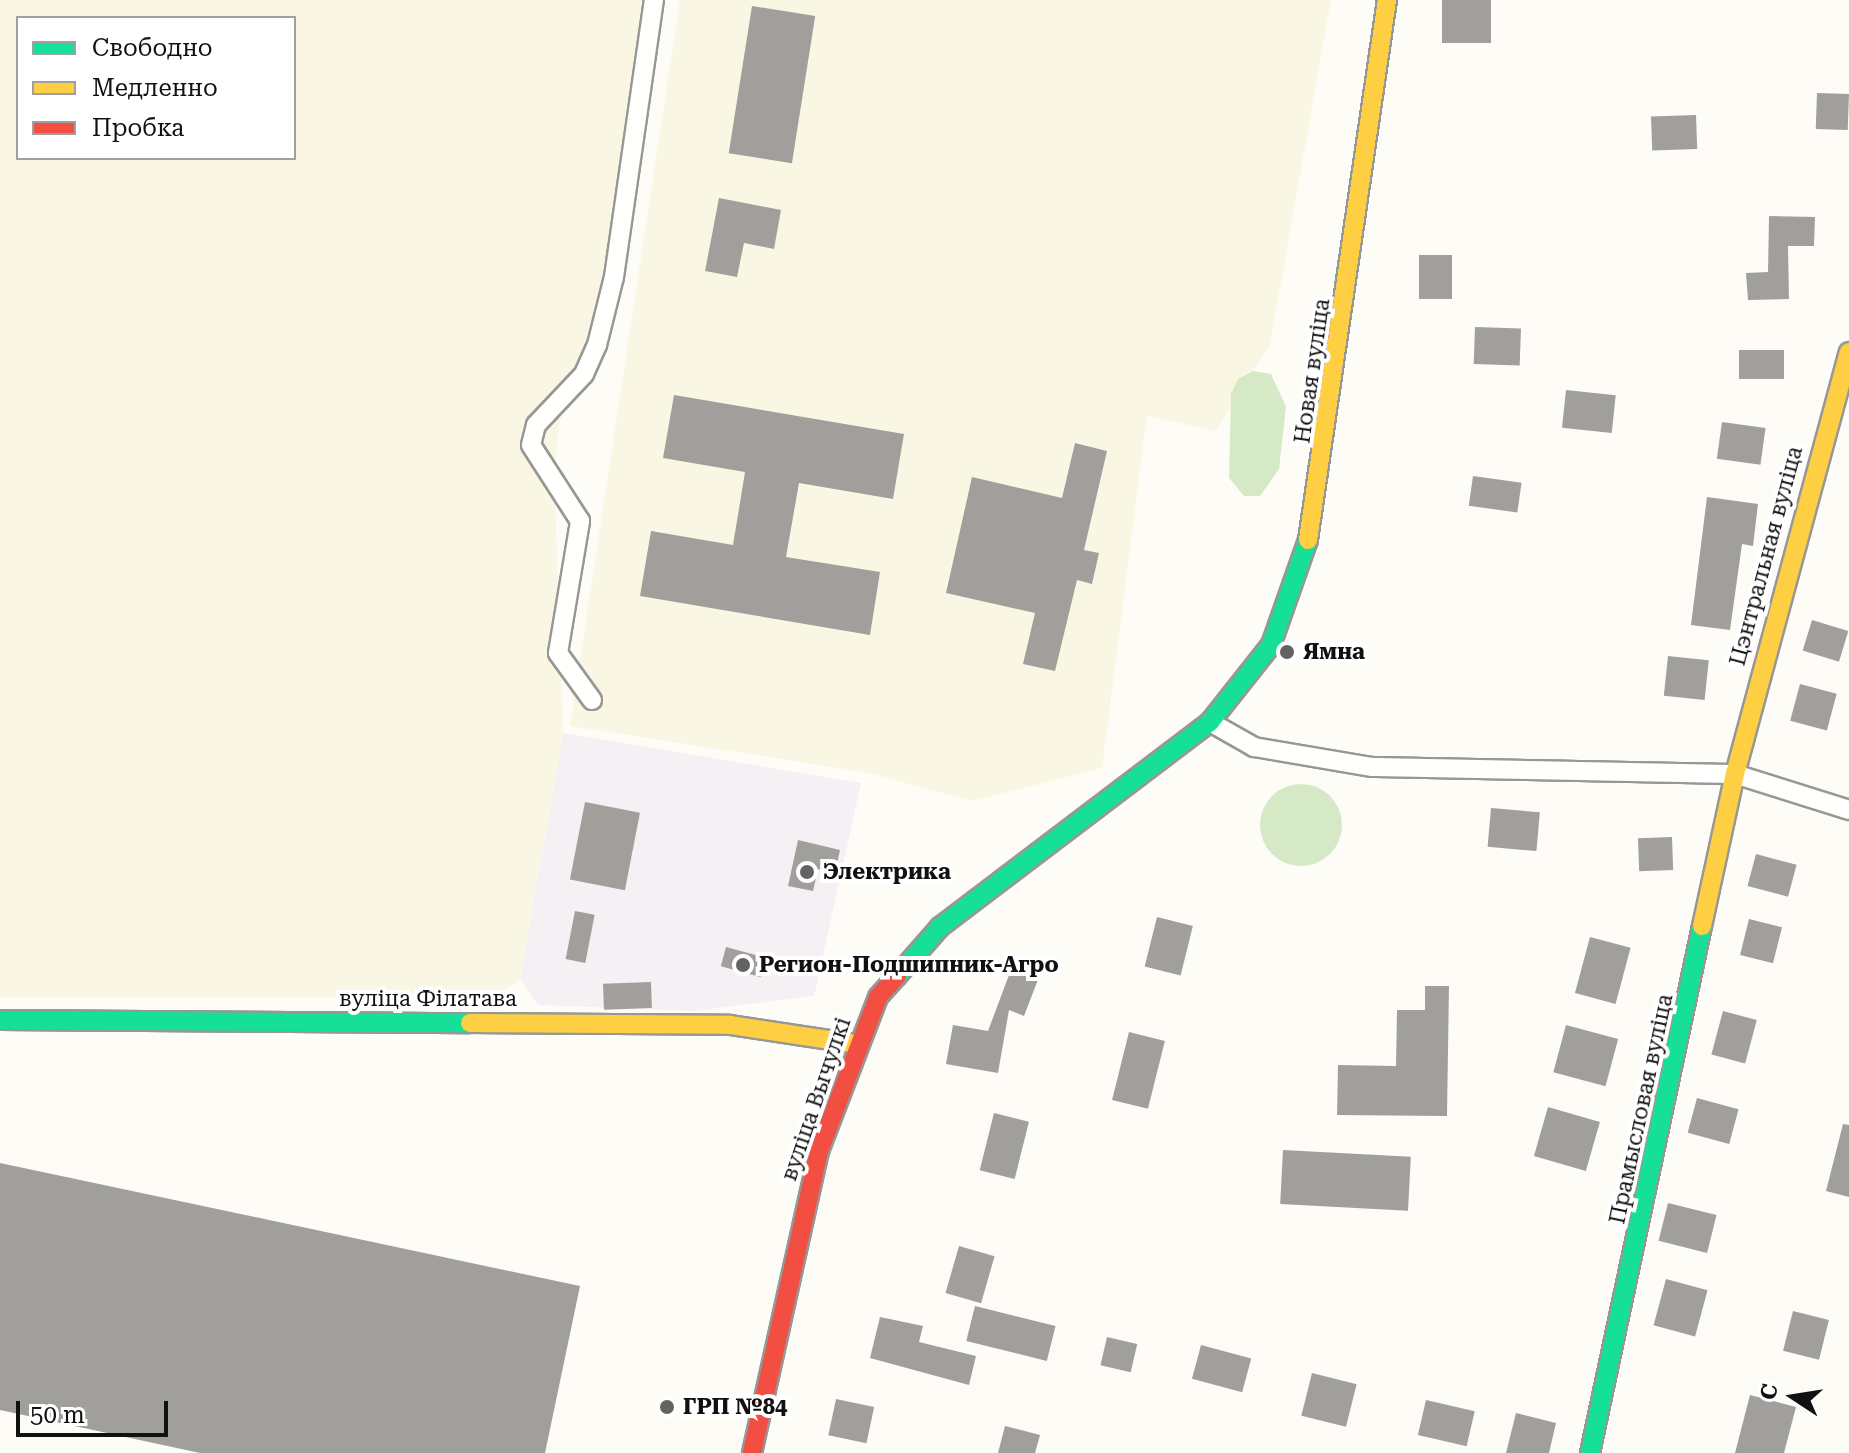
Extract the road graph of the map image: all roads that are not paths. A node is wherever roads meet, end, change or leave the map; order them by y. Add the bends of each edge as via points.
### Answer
1 (654, 0) edge
2 (1387, 0) edge
3 (1849, 352) edge
4 (592, 700) dead end
5 (1210, 722) junction
6 (1735, 774) junction
7 (1849, 810) edge
8 (0, 1020) edge
9 (855, 1044) junction
10 (752, 1453) edge
11 (1590, 1453) edge

1 - 4 street via 614,277 597,345 584,374 536,425 531,445 580,521 558,653
2 - 5 street, Новая вуліца via 1315,514 1295,592 1271,645
3 - 6 street, Цэнтральная вуліца
5 - 6 street via 1254,747 1372,767
5 - 9 street, вуліца Вычулкі via 940,927 878,997
6 - 7 street
6 - 11 street, Прамысловая вуліца
8 - 9 street, вуліца Філатава via 730,1025
9 - 10 street, вуліца Вычулкі via 798,1234

